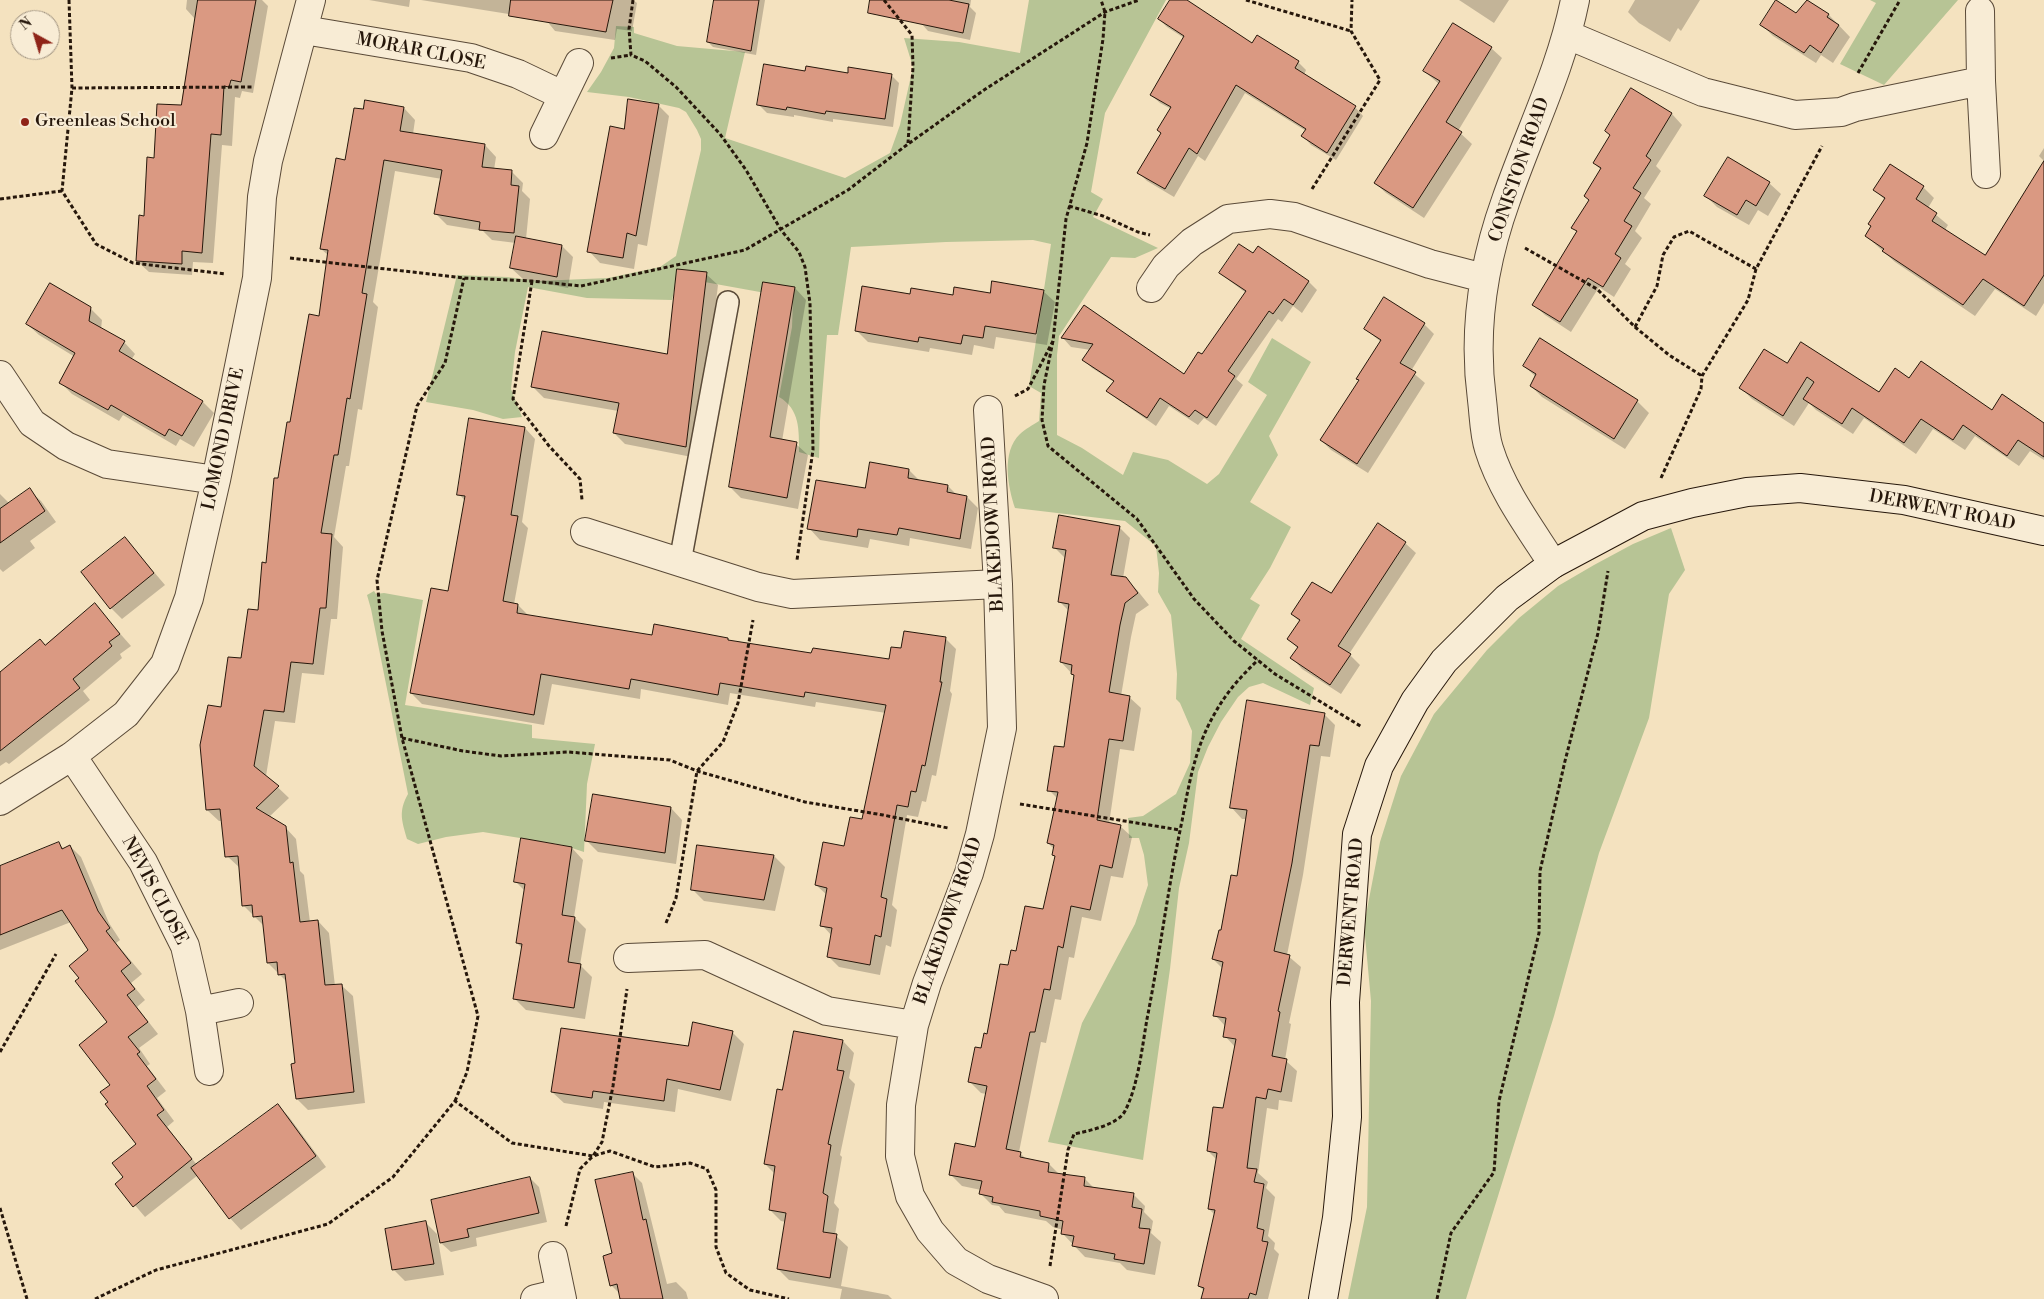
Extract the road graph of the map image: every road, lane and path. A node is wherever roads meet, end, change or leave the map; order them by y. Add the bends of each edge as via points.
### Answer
1 (69, 0) edge
2 (311, 0) edge
3 (634, 0) edge
4 (884, 0) edge
5 (1101, 0) edge
6 (1139, 0) edge
7 (1246, 0) edge
8 (1352, 0) edge
9 (1574, 0) edge
10 (1900, 0) edge
11 (1980, 11) dead end
12 (1105, 12) junction
13 (304, 30) junction
14 (1351, 31) junction
15 (1568, 35) junction
16 (579, 63) dead end
17 (1981, 81) junction
18 (1854, 82) dead end
19 (289, 87) junction
20 (72, 88) junction
21 (562, 95) junction
22 (544, 135) dead end
23 (1827, 138) dead end
24 (908, 144) junction
25 (1986, 174) dead end
26 (62, 191) junction
27 (0, 199) edge
28 (1294, 217) junction
29 (781, 230) junction
30 (1497, 232) junction
31 (258, 266) junction
32 (1756, 269) junction
33 (464, 278) junction
34 (1484, 278) junction
35 (532, 281) junction
36 (1152, 288) dead end
37 (728, 302) dead end
38 (1635, 327) junction
39 (1053, 341) junction
40 (0, 375) edge
41 (1702, 376) junction
42 (7, 403) edge
43 (988, 410) joint
44 (216, 480) junction
45 (1643, 516) junction
46 (2044, 531) edge
47 (585, 532) joint
48 (1610, 533) junction
49 (680, 562) junction
50 (1553, 564) junction
51 (998, 584) junction
52 (792, 594) junction
53 (1258, 660) junction
54 (402, 738) junction
55 (1392, 742) junction
56 (72, 756) junction
57 (988, 798) junction
58 (0, 801) edge
59 (1180, 830) junction
60 (980, 834) junction
61 (56, 954) dead end
62 (628, 958) dead end
63 (239, 1003) dead end
64 (200, 1011) junction
65 (914, 1025) junction
66 (0, 1052) edge
67 (209, 1071) dead end
68 (455, 1101) junction
69 (0, 1208) edge
70 (553, 1256) dead end
71 (552, 1297) edge
72 (1042, 1298) edge
73 (27, 1299) edge
74 (95, 1299) edge
75 (789, 1299) edge
76 (1323, 1299) edge
77 (1437, 1299) edge

1 - 20 path
2 - 13 street, LOMOND DRIVE
3 - 29 path via 628,29 631,55 644,61 676,87 720,134 746,170
4 - 24 path via 912,35
5 - 12 path
6 - 12 path
7 - 14 path
8 - 14 path
9 - 15 street, CONISTON ROAD
10 - 18 path
11 - 17 street
12 - 24 path via 984,90
12 - 39 path via 1093,112 1066,219
13 - 19 street, LOMOND DRIVE
13 - 21 street, MORAR CLOSE via 471,58 518,74
14 - 28 path via 1380,80
15 - 17 street via 1703,92 1795,115 1842,112
15 - 30 street, CONISTON ROAD via 1505,201
16 - 21 street
17 - 25 street
19 - 20 path
19 - 31 street, LOMOND DRIVE via 268,161 262,196
20 - 26 path
21 - 22 street
23 - 32 path
24 - 29 path via 848,190
26 - 27 path
26 - 31 path via 96,244 133,263
28 - 34 street via 1430,264
28 - 36 street via 1270,214 1228,219 1192,242 1172,260
29 - 35 path via 745,250 581,286
29 - 52 path via 799,252 805,267 810,303 813,450
30 - 34 street, CONISTON ROAD
30 - 38 path via 1597,289
31 - 33 path
31 - 44 street, LOMOND DRIVE
32 - 38 path via 1689,230 1674,237 1663,255 1657,286
32 - 41 path via 1748,300
33 - 35 path
33 - 54 path via 445,363 417,406 377,580 382,631
34 - 50 street, CONISTON ROAD via 1478,353 1488,448 1507,490
35 - 47 path via 513,399 549,446 580,479
37 - 49 lane
38 - 41 path via 1669,355
39 - 43 path via 1028,389
39 - 53 path via 1044,385 1042,420 1048,446 1137,519 1194,599 1234,641
40 - 42 street
41 - 45 path via 1701,389
42 - 44 street via 66,446 107,464
43 - 51 street, BLAKEDOWN ROAD
44 - 56 street, LOMOND DRIVE via 189,598 165,664 126,714
45 - 46 street, DERWENT ROAD via 1747,492 1800,488 1904,500
45 - 48 street, DERWENT ROAD
47 - 49 street
48 - 50 street, DERWENT ROAD
48 - 77 path via 1609,563 1598,633 1540,872 1539,933 1499,1101 1494,1172 1451,1233
49 - 52 street via 758,587
50 - 55 street, DERWENT ROAD via 1507,598 1444,661 1415,701
51 - 52 street
51 - 57 street, BLAKEDOWN ROAD via 1002,728
53 - 55 path via 1351,722
53 - 59 path via 1223,700 1201,742 1192,768
54 - 60 path via 501,756 568,752 670,760 805,802
54 - 68 path via 478,1016 467,1072
55 - 76 street, DERWENT ROAD via 1379,766 1357,834 1344,1002 1347,1117 1338,1218
56 - 58 street, LOMOND DRIVE
56 - 64 street, NEVIS CLOSE via 142,862 185,946
57 - 59 path
57 - 60 street, BLAKEDOWN ROAD
59 - 72 path via 1142,1054 1131,1092 1124,1113 1092,1130 1074,1134 1068,1150 1048,1279
60 - 65 street, BLAKEDOWN ROAD via 970,873
61 - 66 path
62 - 65 street via 705,955 827,1011
63 - 64 street
64 - 67 street, NEVIS CLOSE
65 - 72 street, BLAKEDOWN ROAD via 901,1105 900,1156 910,1196 930,1231 956,1260 988,1279
68 - 74 path via 393,1177 328,1224 156,1270
68 - 75 path via 512,1143 593,1156 610,1151 655,1167 690,1163 707,1169 716,1190 716,1247 726,1273 750,1290
69 - 73 path
70 - 71 street

